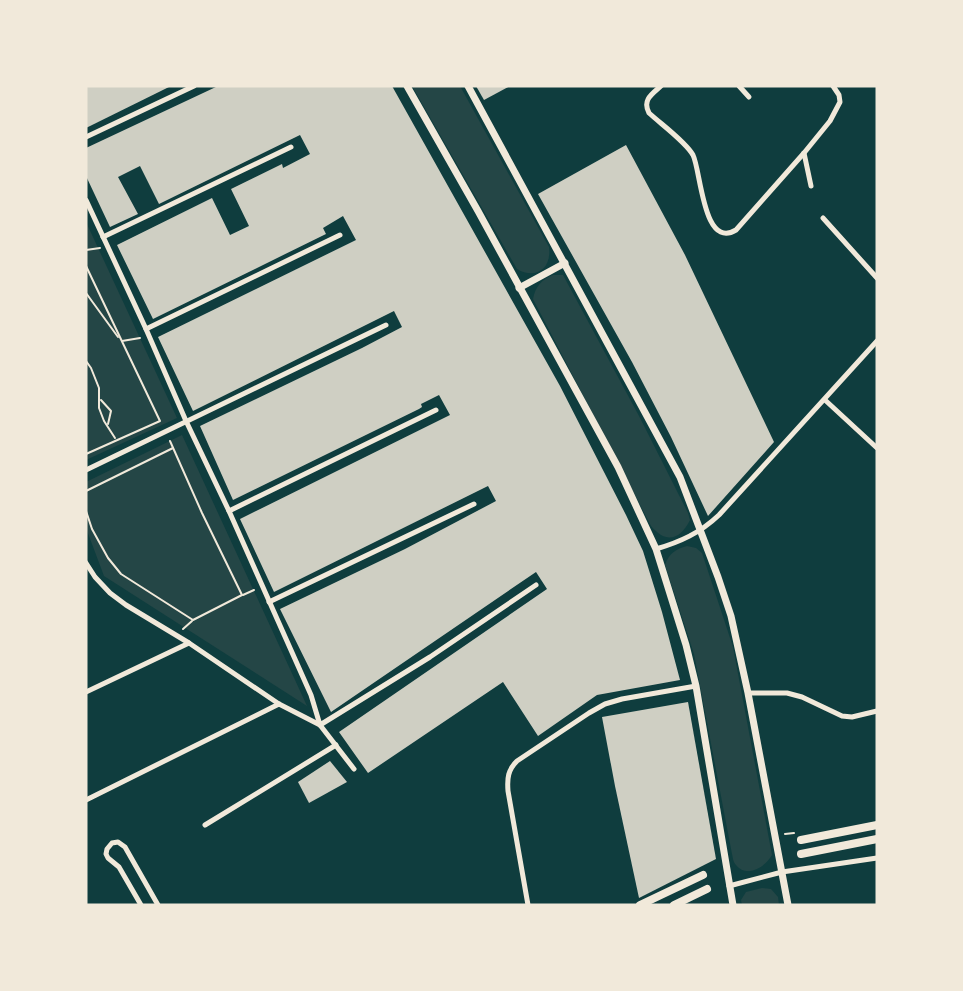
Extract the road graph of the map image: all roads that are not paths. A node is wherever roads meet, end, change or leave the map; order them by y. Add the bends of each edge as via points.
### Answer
1 (194, 86) edge
2 (407, 86) edge
3 (468, 86) edge
4 (661, 86) edge
5 (739, 86) edge
6 (833, 86) edge
7 (749, 97) dead end
8 (86, 137) edge
9 (291, 147) dead end
10 (804, 153) junction
11 (811, 186) dead end
12 (86, 200) edge
13 (823, 218) dead end
14 (340, 235) dead end
15 (103, 237) junction
16 (565, 263) junction
17 (877, 278) edge
18 (519, 288) junction
19 (386, 325) dead end
20 (146, 329) junction
21 (877, 341) edge
22 (825, 400) junction
23 (436, 410) dead end
24 (186, 421) junction
25 (877, 448) edge
26 (86, 470) edge
27 (474, 504) dead end
28 (229, 510) junction
29 (700, 531) junction
30 (656, 549) junction
31 (86, 564) edge
32 (95, 577) junction
33 (86, 581) edge
34 (536, 584) dead end
35 (269, 602) junction
36 (188, 643) junction
37 (696, 686) junction
38 (86, 692) edge
39 (748, 693) junction
40 (279, 704) junction
41 (877, 711) edge
42 (320, 725) junction
43 (336, 746) junction
44 (354, 769) dead end
45 (86, 800) edge
46 (205, 825) dead end
47 (877, 825) edge
48 (877, 839) edge
49 (801, 840) dead end
50 (801, 854) dead end
51 (877, 858) edge
52 (782, 872) junction
53 (703, 875) dead end
54 (729, 886) junction
55 (707, 888) dead end
56 (141, 905) edge
57 (158, 905) edge
58 (528, 905) edge
59 (640, 905) edge
60 (674, 905) edge
61 (733, 905) edge
62 (788, 905) edge

1 - 8 street
2 - 18 street
3 - 16 street
4 - 10 street via 649,97 649,113 694,157 710,222 721,232 736,230
5 - 7 street
6 - 10 street via 839,95 837,110
9 - 15 street
10 - 11 street
12 - 15 street
13 - 17 street
14 - 20 street
15 - 20 street
16 - 18 street
16 - 29 street via 680,477
18 - 30 street via 618,467
19 - 24 street
20 - 24 street
21 - 22 street
22 - 25 street
22 - 29 street
23 - 28 street
24 - 26 street
24 - 28 street
27 - 35 street
28 - 35 street
29 - 30 street
29 - 39 street via 731,616
30 - 37 street
31 - 32 street
32 - 33 street
32 - 36 street via 126,605
34 - 42 street
35 - 42 street
36 - 38 street
36 - 40 street
37 - 54 street
37 - 58 street via 605,704 511,766 508,791
39 - 41 street via 802,697 842,716
39 - 52 street
40 - 42 street
40 - 45 street
42 - 43 street
43 - 44 street
43 - 46 street
47 - 49 main road
48 - 50 main road
51 - 52 street
52 - 54 street
52 - 62 street
53 - 59 main road
54 - 61 street
55 - 60 main road
56 - 57 street via 106,854 112,843 125,847

